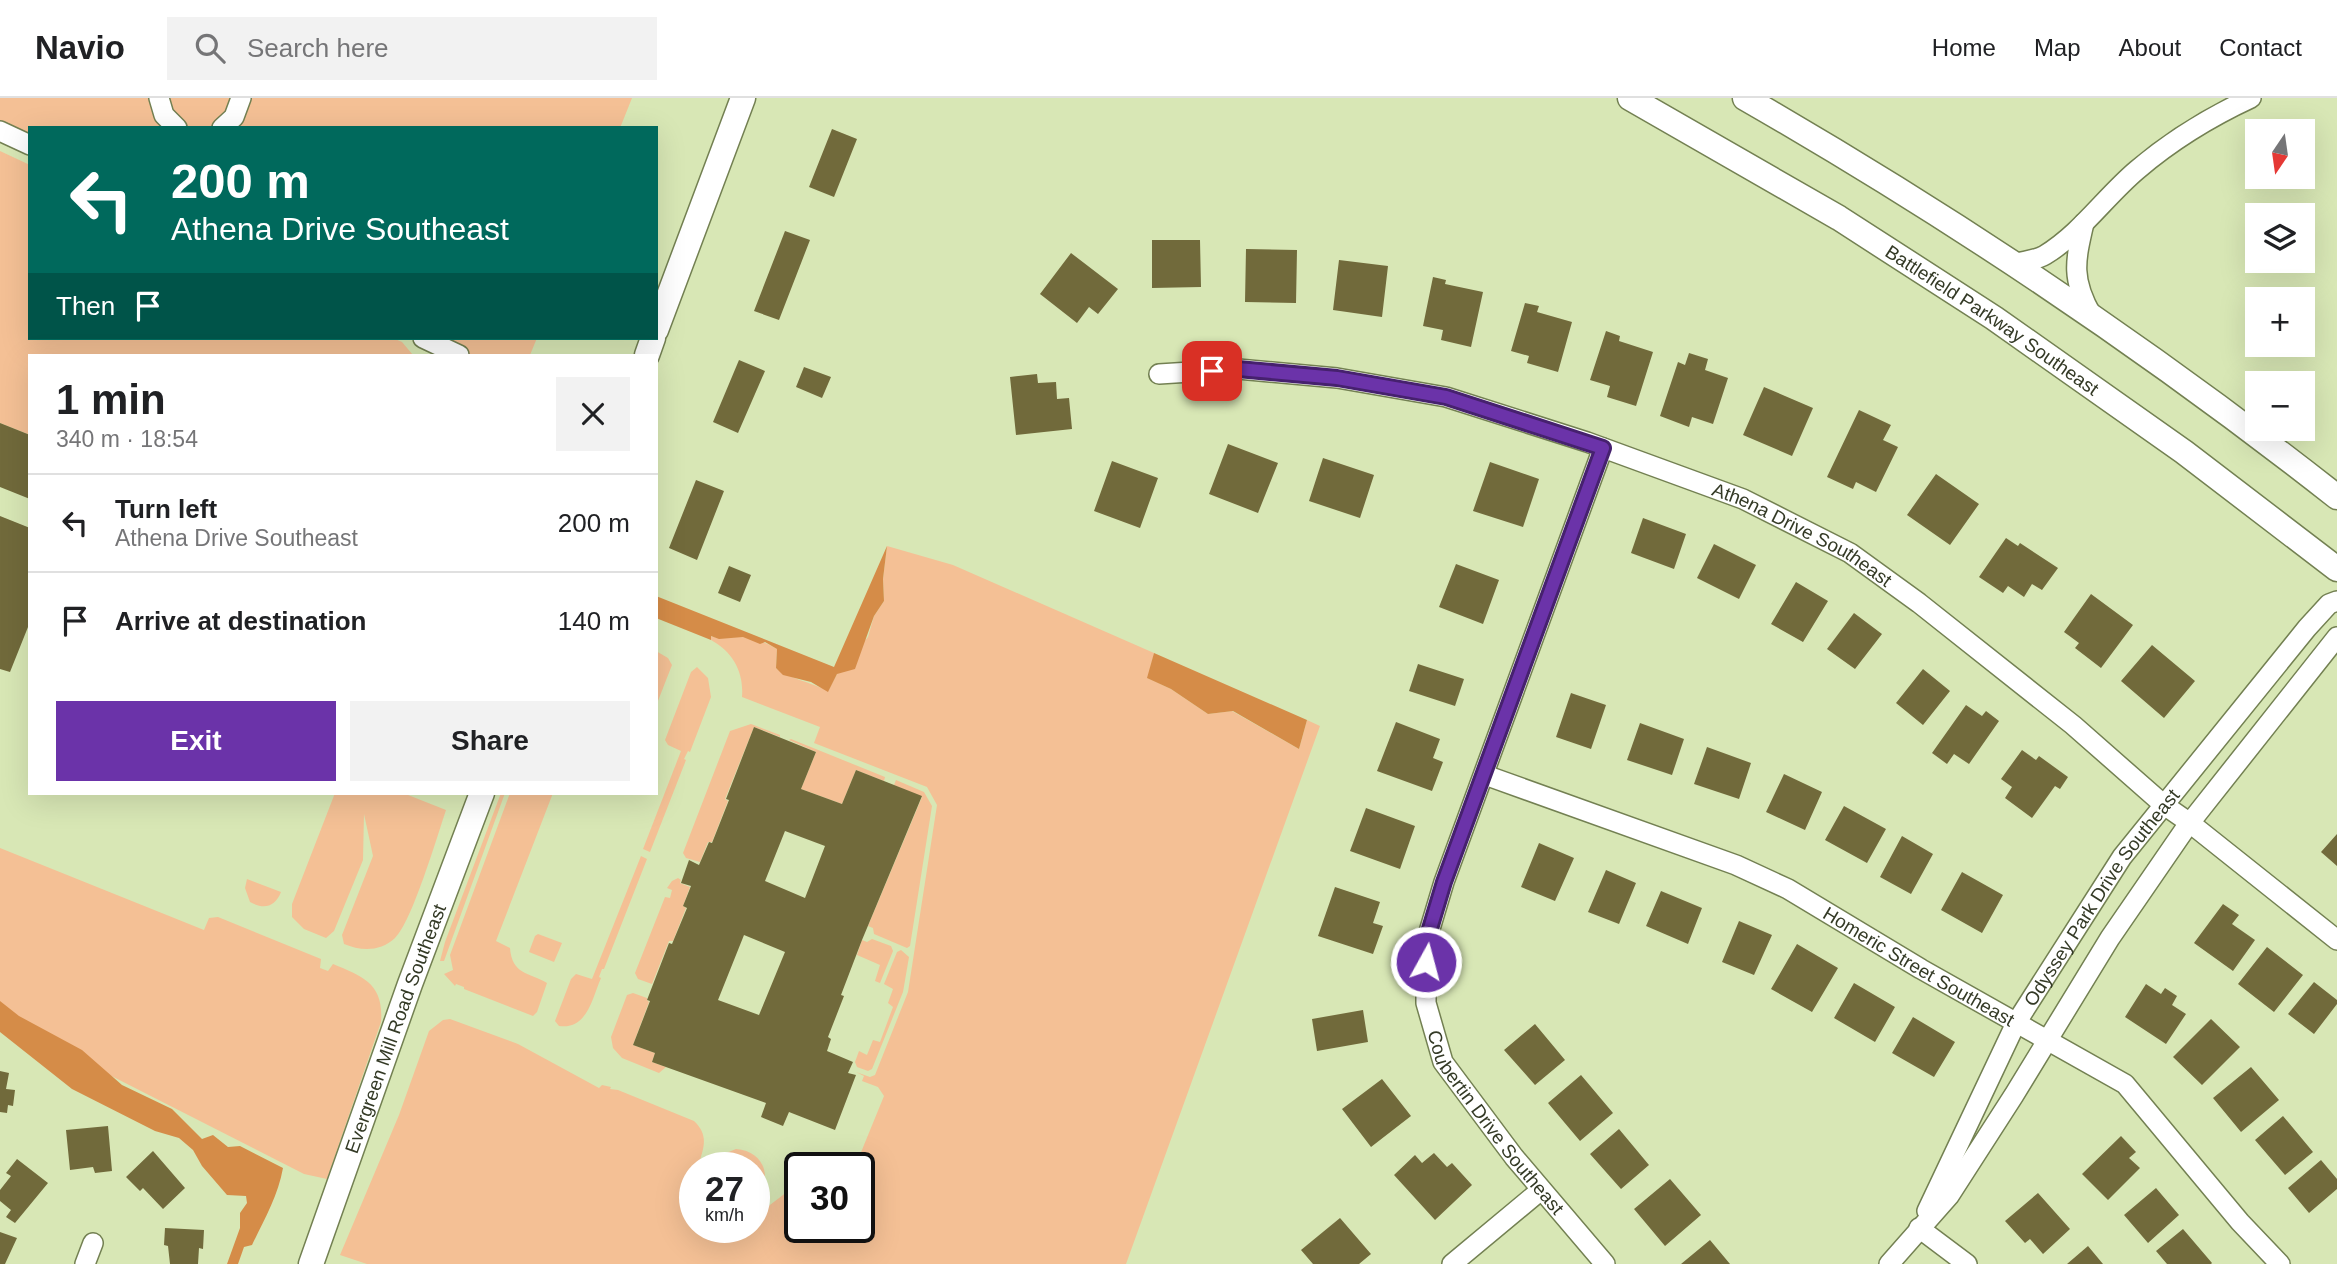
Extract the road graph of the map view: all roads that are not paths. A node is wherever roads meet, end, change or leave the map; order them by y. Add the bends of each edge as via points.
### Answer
1 (159, 98) edge
2 (241, 98) edge
3 (743, 98) edge
4 (1630, 98) edge
5 (1745, 98) edge
6 (2251, 98) edge
7 (2230, 102) edge
8 (175, 126) edge
9 (224, 126) edge
10 (0, 131) edge
11 (28, 144) edge
12 (2084, 223) junction
13 (2014, 264) junction
14 (2092, 317) junction
15 (658, 325) edge
16 (427, 340) edge
17 (457, 354) edge
18 (1159, 374) dead end
19 (1603, 448) junction
20 (2337, 497) edge
21 (2337, 569) edge
22 (2337, 601) edge
23 (2337, 637) edge
24 (1485, 775) junction
25 (481, 795) edge
26 (2164, 805) junction
27 (2190, 822) junction
28 (2337, 940) edge
29 (2017, 1023) junction
30 (2047, 1039) junction
31 (1541, 1190) junction
32 (1919, 1228) junction
33 (93, 1243) dead end
34 (85, 1264) edge
35 (311, 1264) edge
36 (1452, 1264) edge
37 (1605, 1264) edge
38 (1889, 1264) edge
39 (1967, 1264) edge
40 (2280, 1264) edge

1 - 8 street via 164,115
2 - 9 street via 234,117
3 - 15 main road
4 - 21 main road, Battlefield Parkway Southeast via 1839,218 1994,318 2184,452
5 - 13 main road
6 - 7 street
7 - 12 street via 2158,153 2107,196
10 - 11 street
12 - 13 street via 2043,256
12 - 14 street via 2076,278
13 - 14 main road
14 - 20 main road
16 - 17 street
18 - 19 street, Athena Drive Southeast via 1238,369 1337,378 1446,397
19 - 24 street, Coubertin Drive Southeast
19 - 26 street, Athena Drive Southeast via 1743,499 1850,554 2073,725
22 - 26 street, Odyssey Park Drive Southeast via 2307,628
23 - 27 street, Odyssey Park Drive Southeast
24 - 29 street, Homeric Street Southeast via 1736,864
24 - 31 street, Coubertin Drive Southeast via 1426,942 1426,1003 1443,1062
25 - 35 main road, Evergreen Mill Road Southeast
26 - 27 street, Athena Drive Southeast
26 - 29 street, Odyssey Park Drive Southeast via 2122,857
27 - 28 street, Athena Drive Southeast
27 - 30 street, Odyssey Park Drive Southeast
29 - 30 street, Homeric Street Southeast
29 - 32 street, Odyssey Park Drive Southeast
30 - 32 street, Odyssey Park Drive Southeast via 1949,1196
30 - 40 street, Homeric Street Southeast via 2125,1084
31 - 36 street
31 - 37 street, Coubertin Drive Southeast
32 - 38 street, Odyssey Park Drive Southeast
32 - 39 street
33 - 34 street

